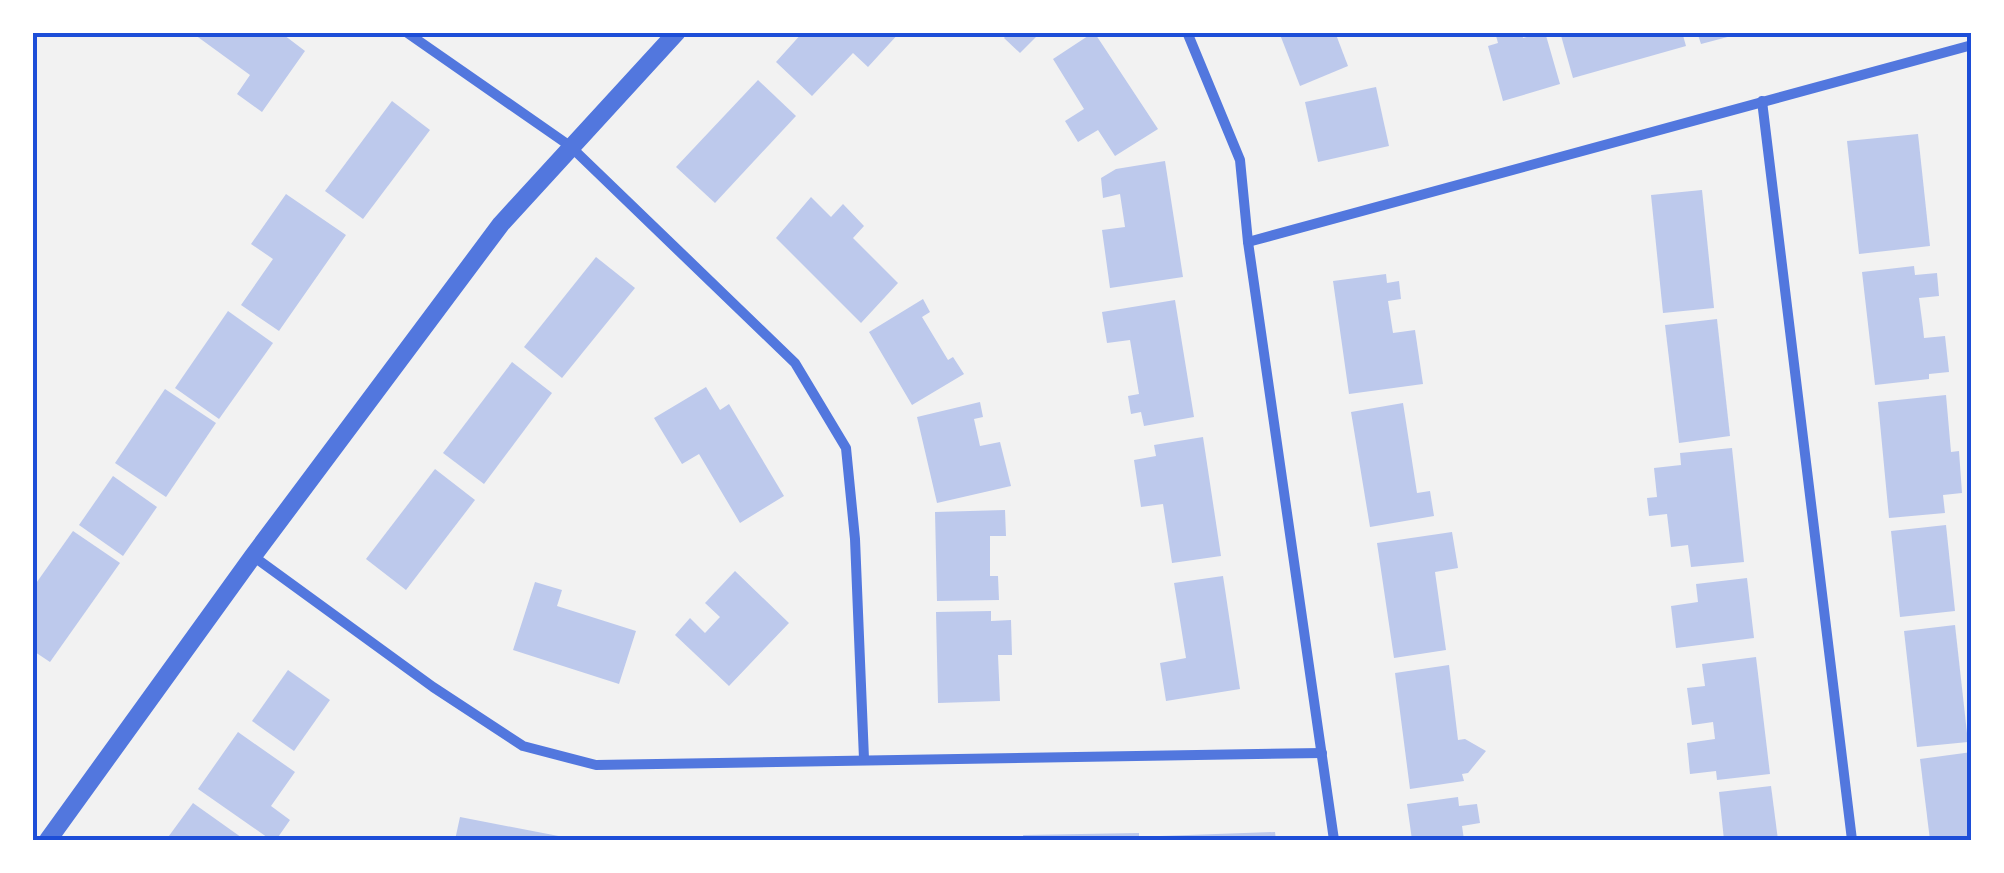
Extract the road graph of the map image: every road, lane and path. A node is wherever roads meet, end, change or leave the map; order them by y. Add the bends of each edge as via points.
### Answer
1 (406, 32) edge
2 (677, 32) edge
3 (1187, 32) edge
4 (1972, 45) edge
5 (1762, 102) junction
6 (570, 146) junction
7 (1248, 242) junction
8 (253, 556) junction
9 (1322, 754) junction
10 (864, 758) junction
11 (48, 840) edge
12 (1334, 840) edge
13 (1852, 840) edge

1 - 6 street
2 - 6 street
3 - 7 street via 1240,160
4 - 5 street
5 - 7 street
5 - 13 street
6 - 8 street via 501,224
6 - 10 street via 795,363 846,448
7 - 9 street
8 - 10 street via 522,746 596,765
8 - 11 street
9 - 10 street
9 - 12 street

